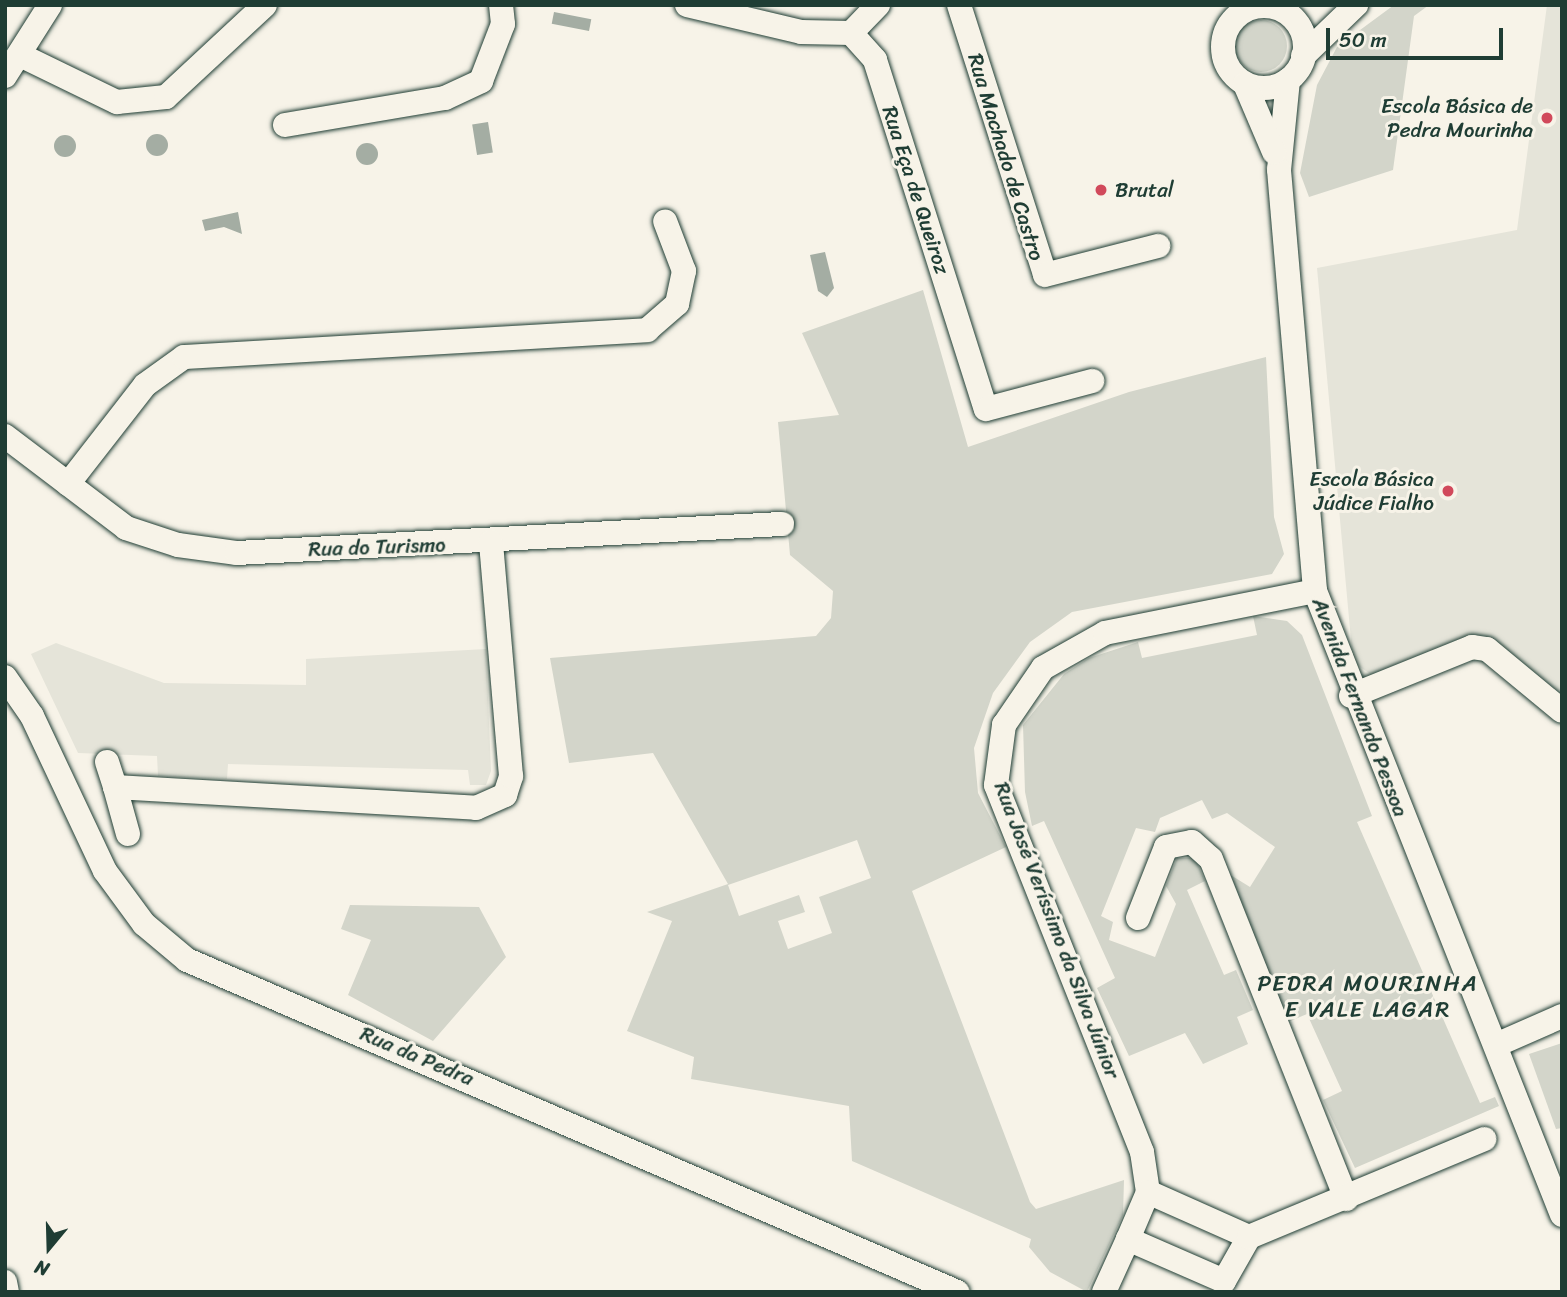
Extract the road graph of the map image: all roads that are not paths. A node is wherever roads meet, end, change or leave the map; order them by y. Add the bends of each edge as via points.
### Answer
1 (50, 5) edge
2 (265, 5) edge
3 (501, 5) edge
4 (687, 5) edge
5 (878, 5) edge
6 (959, 5) edge
7 (1349, 5) edge
8 (1356, 5) edge
9 (1261, 6) edge
10 (1227, 15) edge
11 (1298, 25) junction
12 (851, 33) junction
13 (20, 55) junction
14 (1303, 56) junction
15 (5, 76) edge
16 (1288, 80) junction
17 (1245, 84) junction
18 (285, 125) dead end
19 (1279, 170) junction
20 (665, 221) dead end
21 (1158, 246) dead end
22 (1091, 381) dead end
23 (5, 436) edge
24 (68, 484) junction
25 (782, 524) dead end
26 (491, 542) junction
27 (1315, 591) junction
28 (5, 677) edge
29 (1352, 695) junction
30 (1562, 711) edge
31 (107, 762) dead end
32 (115, 787) junction
33 (128, 834) dead end
34 (1138, 918) dead end
35 (1562, 1016) edge
36 (1496, 1045) junction
37 (1484, 1139) dead end
38 (1148, 1192) junction
39 (1346, 1199) junction
40 (1562, 1215) edge
41 (1249, 1237) junction
42 (1128, 1239) junction
43 (5, 1282) edge
44 (1225, 1287) edge
45 (7, 1292) edge
46 (957, 1292) edge
47 (1104, 1292) edge

1 - 13 street
2 - 13 street via 166,97 117,102
3 - 18 street via 503,24 481,81 445,98
4 - 12 street via 801,32
5 - 12 street
6 - 21 street, Rua Machado de Castro via 1045,275
7 - 11 street
8 - 14 street
9 - 10 street
9 - 11 street via 1288,15
10 - 17 street via 1226,65
11 - 14 street
12 - 22 street, Rua Eça de Queiroz via 875,60 986,409
13 - 15 street
14 - 16 street
16 - 17 street via 1267,88
16 - 19 street
17 - 19 street
19 - 27 street, Avenida Fernando Pessoa
20 - 24 street via 684,271 677,304 647,330 184,357 145,385
23 - 24 street, Rua do Turismo
24 - 26 street, Rua do Turismo via 126,528 178,545 237,552
25 - 26 street, Rua do Turismo
26 - 32 street via 511,776 505,795 476,808
27 - 29 street, Avenida Fernando Pessoa
27 - 38 street, Rua José Veríssimo da Silva Júnior via 1105,634 1043,667 1004,725 996,785 1142,1152
28 - 46 street, Rua da Pedra via 32,716 105,871 144,924 187,960
29 - 30 street via 1472,648 1487,649
29 - 36 street, Avenida Fernando Pessoa
31 - 32 street
32 - 33 street
34 - 39 street via 1166,847 1192,842 1211,859
35 - 36 street
36 - 40 street, Avenida Fernando Pessoa
37 - 39 street
38 - 41 street
38 - 42 street
39 - 41 street
41 - 44 street
42 - 44 street
42 - 47 street
43 - 45 street

